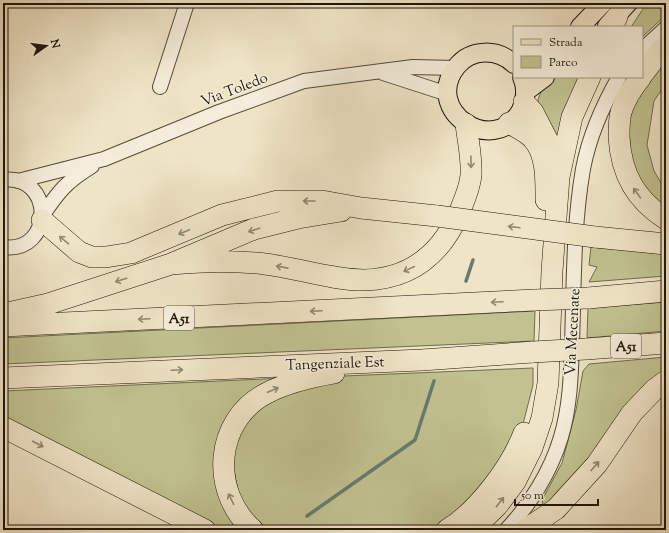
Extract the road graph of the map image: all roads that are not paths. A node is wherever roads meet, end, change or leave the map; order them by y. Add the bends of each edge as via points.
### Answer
1 (186, 3) edge
2 (613, 15) edge
3 (583, 26) edge
4 (666, 28) edge
5 (664, 48) edge
6 (643, 49) edge
7 (513, 63) edge
8 (643, 66) edge
9 (455, 68) junction
10 (381, 72) junction
11 (643, 74) edge
12 (543, 78) edge
13 (590, 78) edge
14 (619, 78) edge
15 (630, 78) edge
16 (640, 78) edge
17 (160, 87) dead end
18 (524, 90) edge
19 (448, 94) junction
20 (598, 120) junction
21 (509, 123) junction
22 (466, 124) junction
23 (104, 159) junction
24 (559, 177) junction
25 (3, 180) edge
26 (18, 181) junction
27 (361, 208) junction
28 (42, 218) junction
29 (666, 219) edge
30 (666, 244) edge
31 (3, 247) edge
32 (171, 264) junction
33 (666, 292) edge
34 (3, 314) edge
35 (3, 326) edge
36 (666, 343) edge
37 (422, 360) junction
38 (3, 378) edge
39 (666, 381) edge
40 (3, 427) edge
41 (138, 496) junction
42 (181, 530) edge
43 (205, 530) edge
44 (253, 530) edge
45 (447, 530) edge
46 (472, 530) edge
47 (506, 530) edge
48 (525, 530) edge

1 - 17 street
2 - 3 main road
4 - 6 street
5 - 8 street
5 - 11 highway
7 - 9 main road via 501,55 486,52 467,58
9 - 10 street via 413,67
9 - 19 main road via 449,81
10 - 19 street
10 - 23 street, Via Toledo via 360,72 304,81 219,112
12 - 18 main road
13 - 24 highway via 572,117
14 - 20 street, Via Mecenate
15 - 20 street, Via Mecenate
29 -> 16 highway via 645,203 634,190 620,155 620,114
18 - 21 main road via 517,116
18 - 24 highway via 549,141
19 - 22 main road via 453,111
20 - 47 street, Via Mecenate via 589,144 580,192 570,391 566,417 556,452 541,483
21 - 22 main road via 490,130 477,129
21 - 45 highway via 532,138 539,148 545,173 546,222 536,397 519,444 497,481 474,507
22 -> 32 highway via 471,176 462,206 450,233 437,249 427,260 407,270 387,277 364,280 237,261
23 - 26 street
23 - 28 street via 75,177 58,192
46 -> 24 highway via 497,506 515,482 532,448 542,418 548,383
25 - 26 street
26 - 28 street via 36,194 41,205
27 -> 28 highway via 322,201 278,201 222,215 131,253 106,258 92,257 79,252
30 -> 27 highway, bridge via 595,238
27 -> 32 highway via 298,218 254,229
28 - 31 street via 30,240 16,246
32 -> 34 highway via 48,304
33 -> 35 highway, A51, bridge
36 - 37 highway, Tangenziale Est / A51, bridge
38 -> 37 highway, Tangenziale Est / A51
44 -> 37 highway via 239,514 228,495 224,476 223,457 227,439 246,408 266,393 294,382 316,376
48 -> 39 highway via 561,503 598,464 632,413
40 -> 41 highway
41 - 42 highway via 149,509
41 - 43 highway

